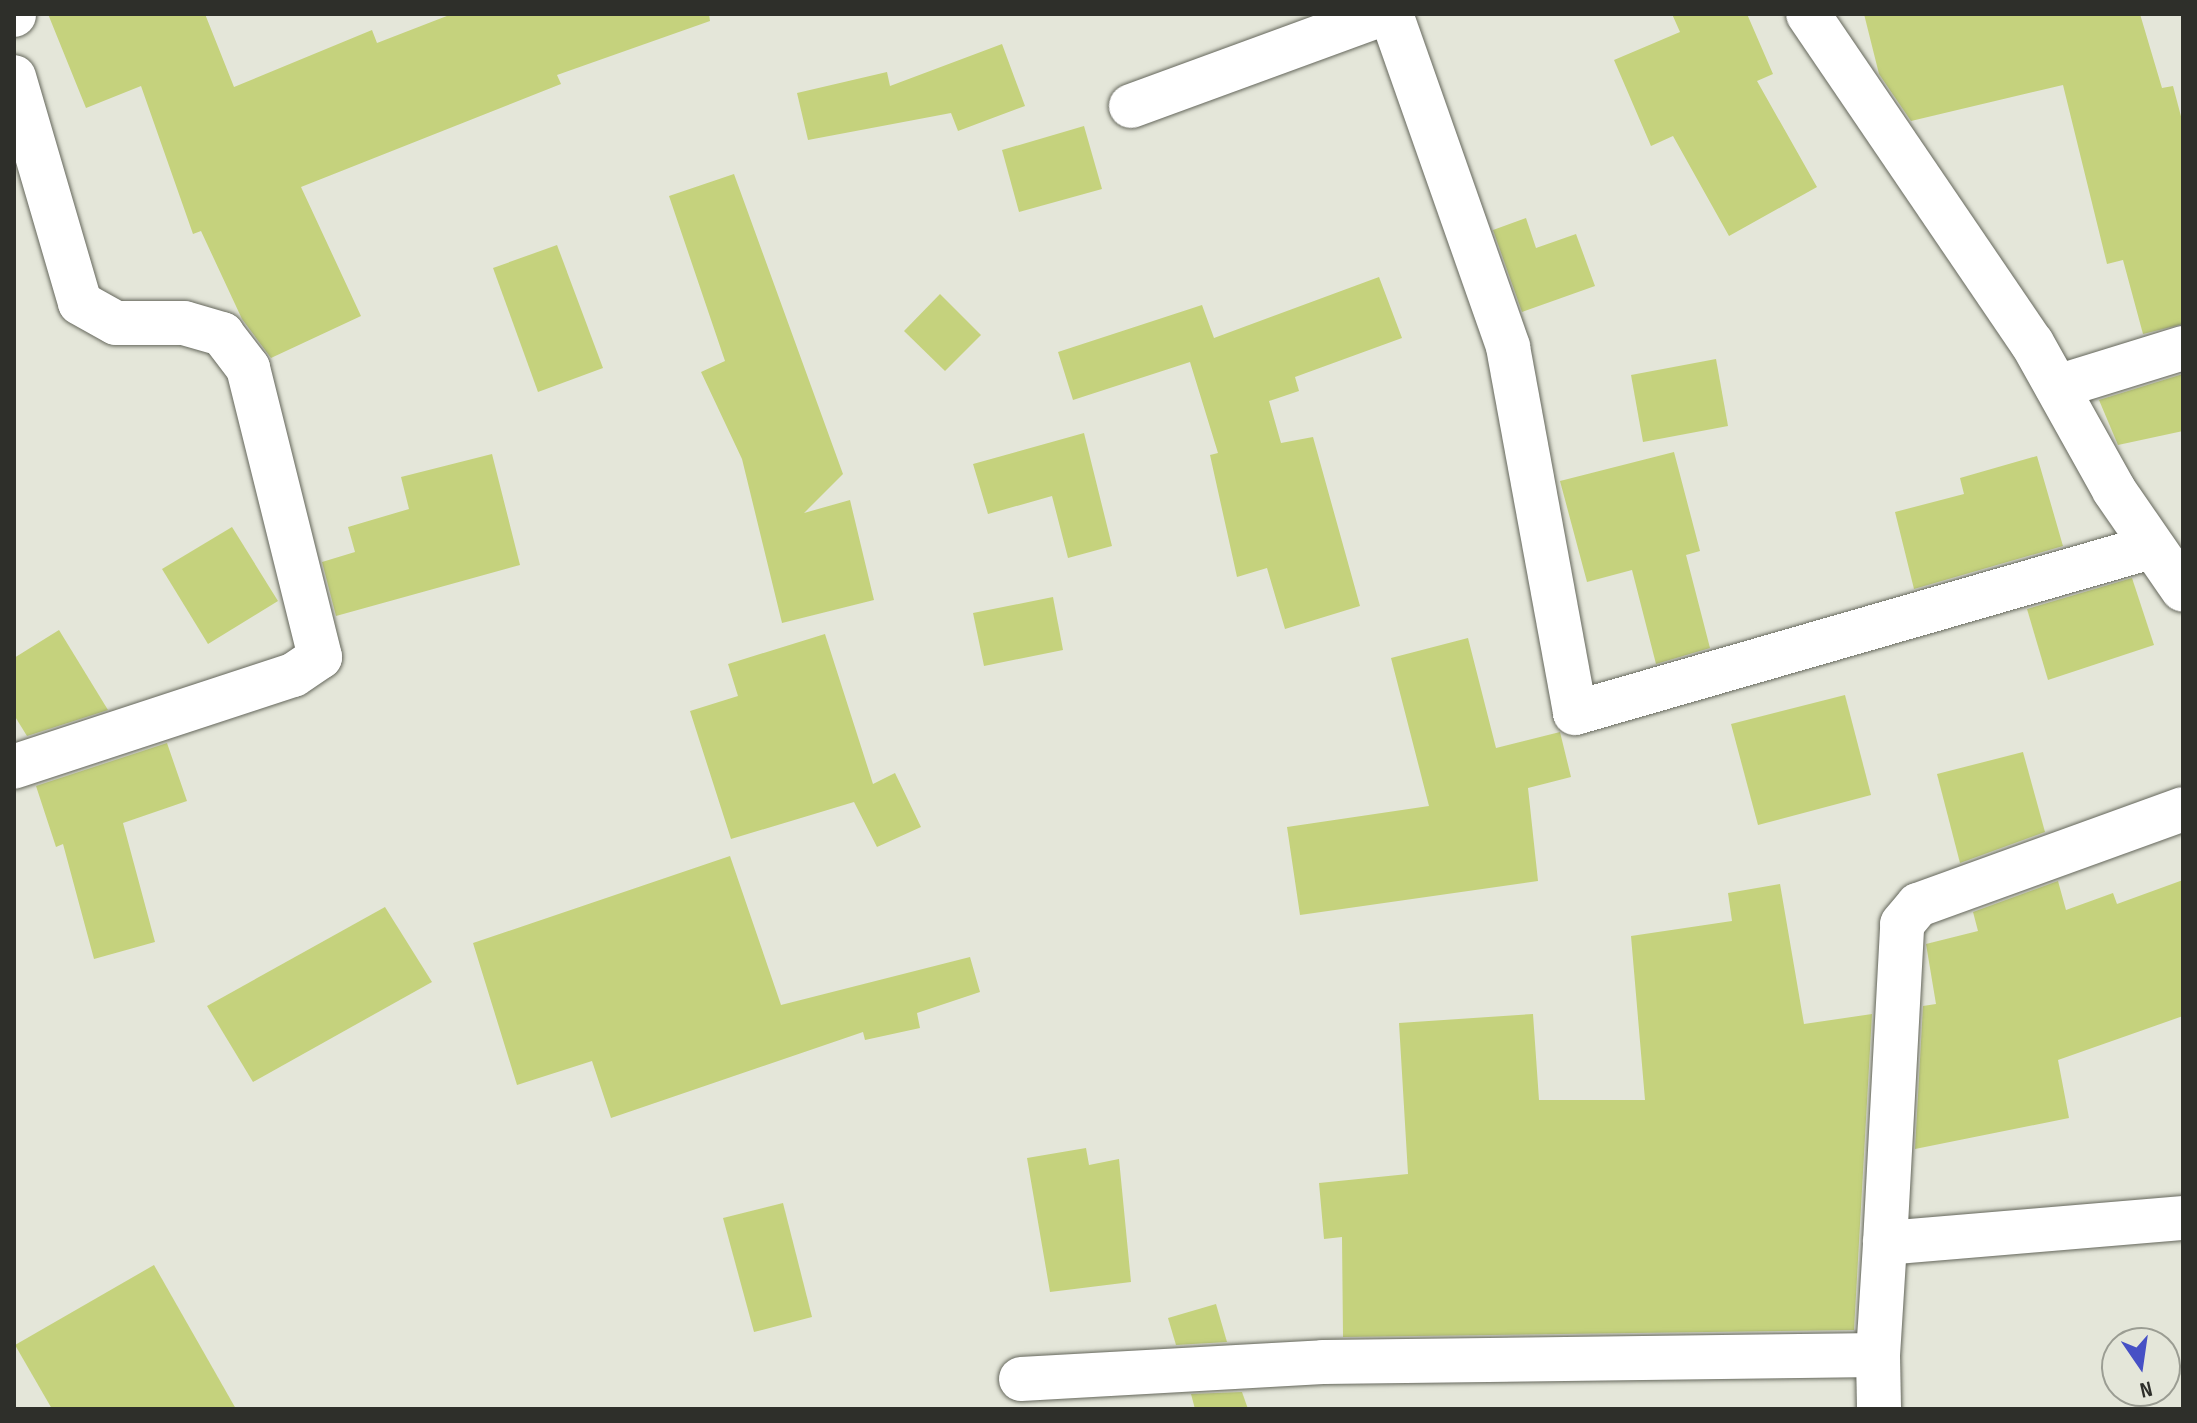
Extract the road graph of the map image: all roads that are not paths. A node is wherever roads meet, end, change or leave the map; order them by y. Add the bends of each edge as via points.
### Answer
1 (1383, 14) edge
2 (1391, 14) edge
3 (1808, 14) edge
4 (14, 77) edge
5 (1131, 106) dead end
6 (2183, 348) edge
7 (2057, 387) junction
8 (2151, 547) junction
9 (2183, 590) edge
10 (14, 767) edge
11 (2183, 809) edge
12 (2183, 1218) edge
13 (1885, 1243) junction
14 (1878, 1355) junction
15 (1021, 1379) dead end
16 (1879, 1409) edge

1 - 5 street
2 - 8 street via 1508,347 1575,713
3 - 7 street
4 - 10 street via 80,303 116,323 184,323 222,334 248,368 320,657 293,675
6 - 7 street
7 - 8 street
8 - 9 street
11 - 13 street via 1918,905 1902,924
12 - 13 street
13 - 14 street
14 - 15 street via 1323,1362
14 - 16 street

